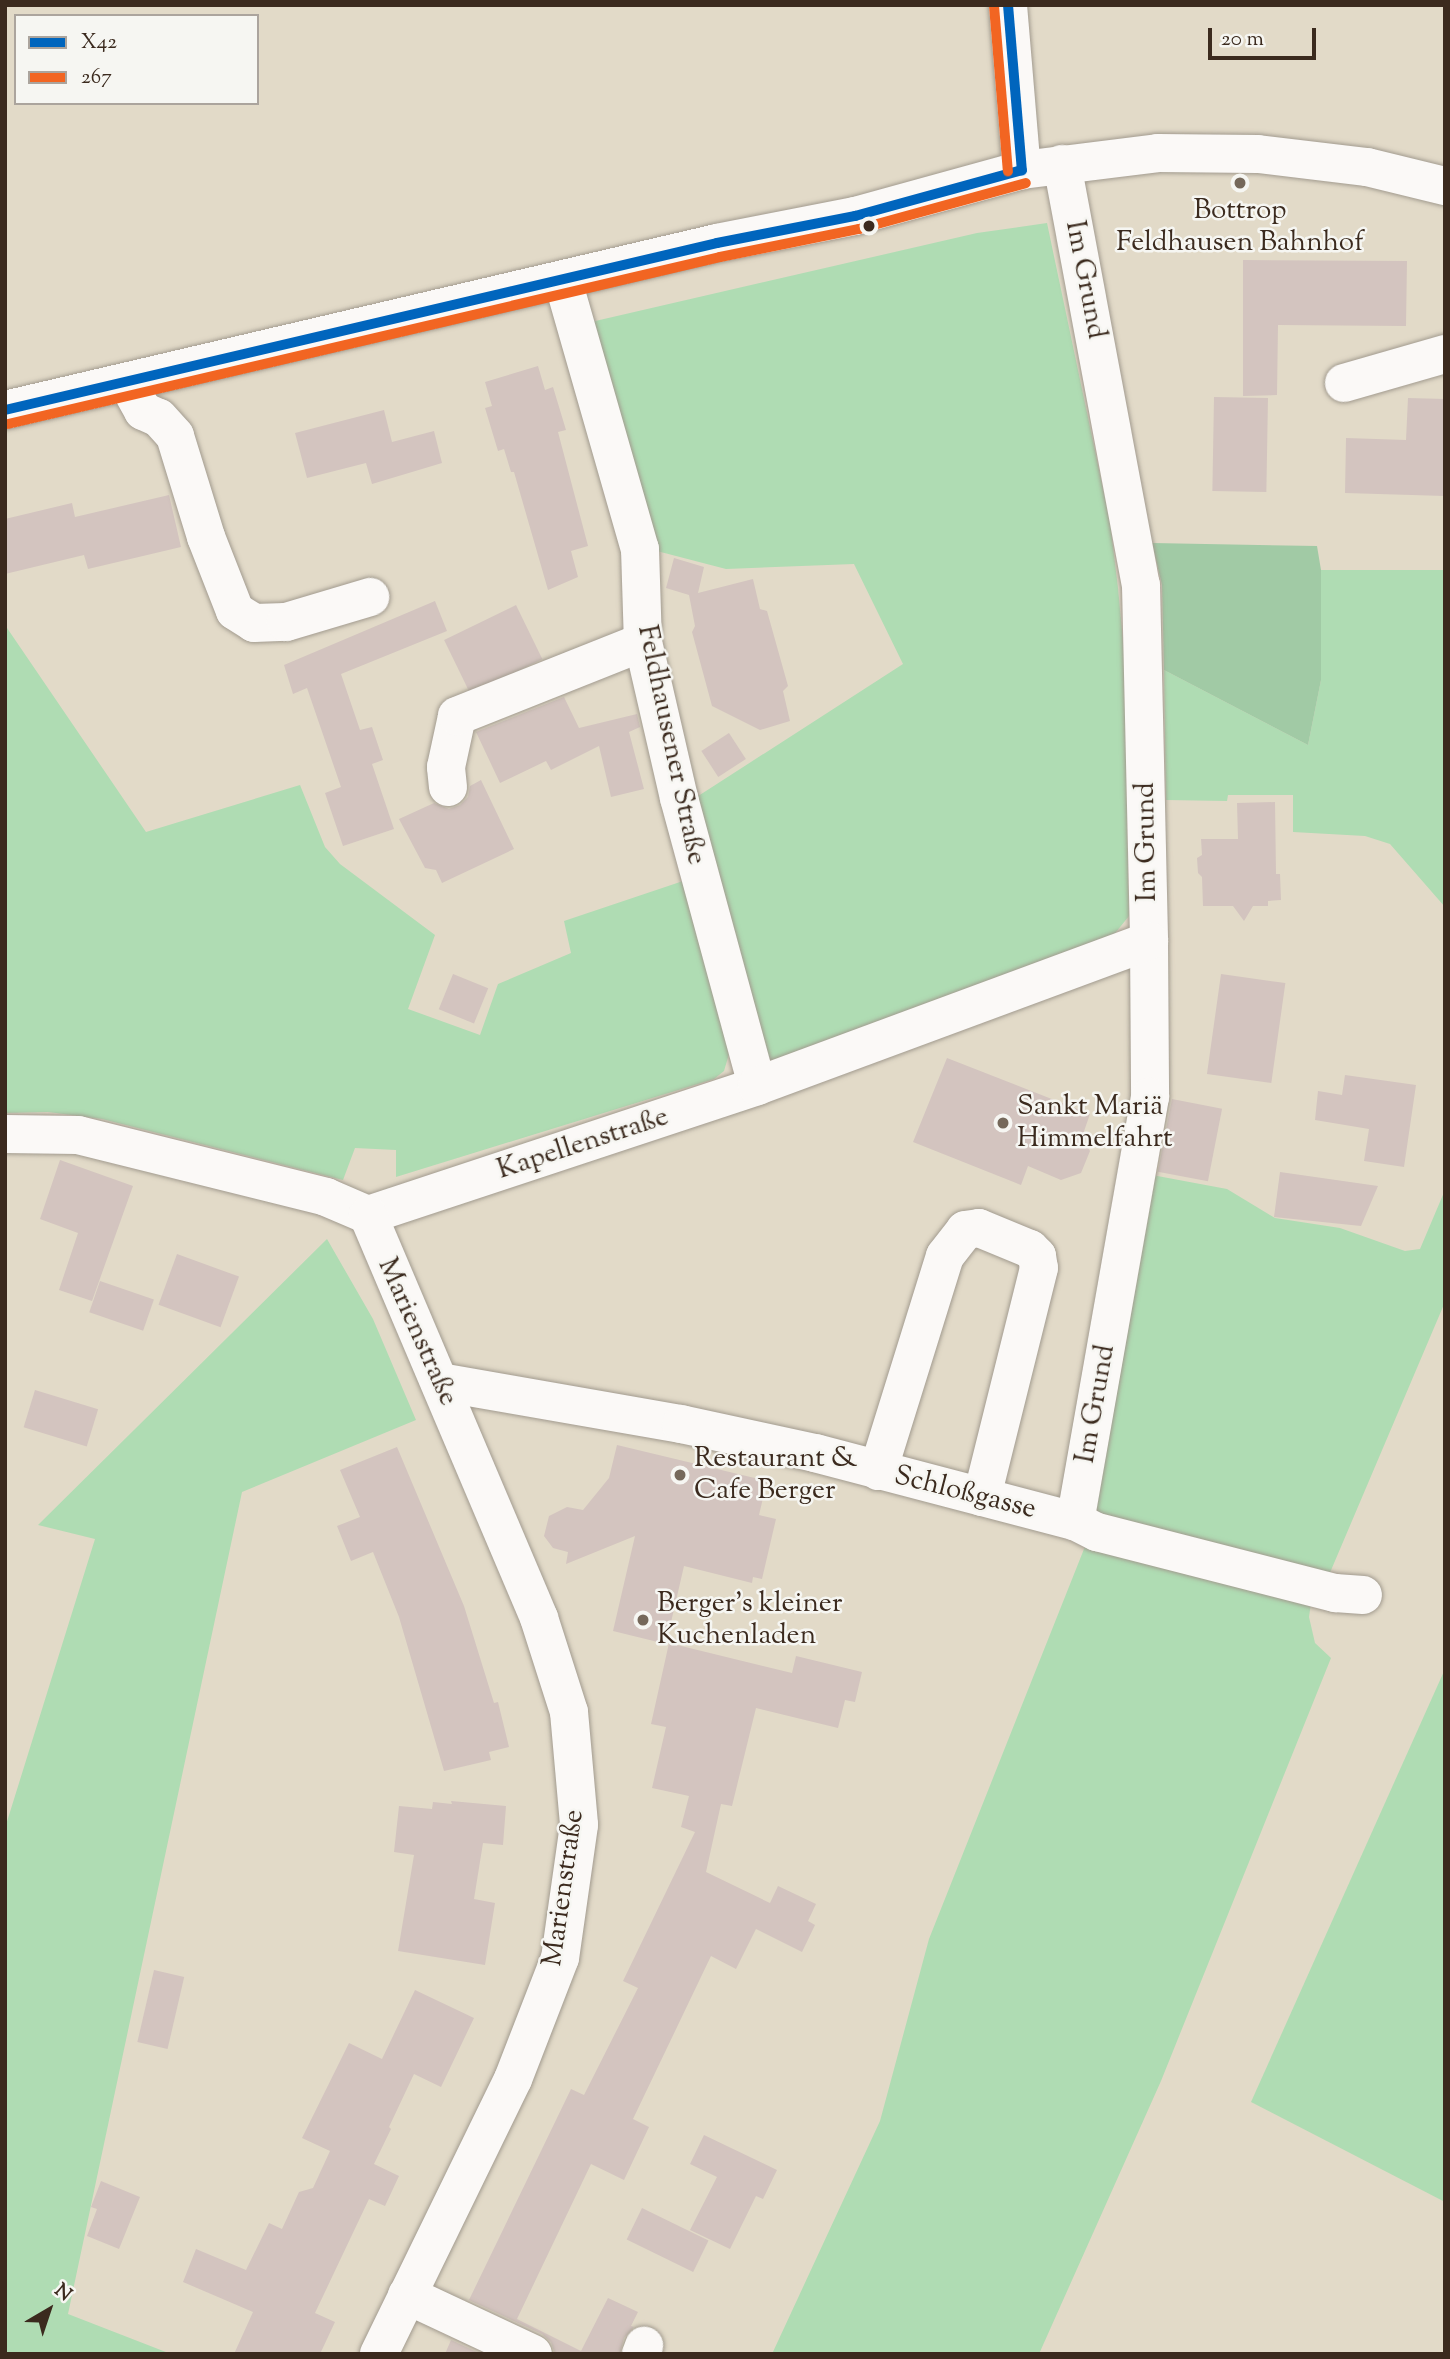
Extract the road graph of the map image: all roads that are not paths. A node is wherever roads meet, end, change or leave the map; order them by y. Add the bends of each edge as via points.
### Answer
1 (1008, 5) edge
2 (1062, 164) junction
3 (1022, 170) junction
4 (1445, 186) edge
5 (562, 281) junction
6 (1445, 354) edge
7 (127, 382) junction
8 (1344, 383) dead end
9 (5, 410) edge
10 (370, 597) dead end
11 (643, 642) junction
12 (448, 787) dead end
13 (1149, 941) junction
14 (757, 1086) junction
15 (5, 1134) edge
16 (368, 1215) junction
17 (440, 1382) junction
18 (878, 1471) junction
19 (982, 1497) junction
20 (1076, 1521) junction
21 (1363, 1595) dead end
22 (407, 2295) junction
23 (379, 2354) edge
24 (533, 2354) edge

1 - 3 street
2 - 3 street
2 - 4 street via 1158,153 1258,154 1367,167
2 - 13 street, Im Grund via 1141,585
3 - 5 street via 855,216 717,243
5 - 7 street
5 - 11 street, Feldhausener Straße via 640,549
6 - 8 street
7 - 9 street
7 - 10 street via 143,411 159,418 175,436 235,611 254,623 286,622
11 - 12 street via 457,716 446,767
11 - 14 street, Feldhausener Straße via 679,798
13 - 14 street, Kapellenstraße
13 - 20 street, Im Grund via 1150,1097
14 - 16 street, Kapellenstraße
15 - 16 street via 78,1135 326,1197
16 - 17 street, Marienstraße
17 - 18 street, Schloßgasse via 681,1424
17 - 22 street, Marienstraße via 539,1618 569,1712 579,1825 560,1958 513,2078
18 - 19 street, Schloßgasse
18 - 19 street via 945,1256 965,1230 979,1228 1030,1249 1039,1268
19 - 20 street, Schloßgasse
20 - 21 street, Schloßgasse via 1097,1532 1335,1593
22 - 23 street, Marienstraße
22 - 24 street

